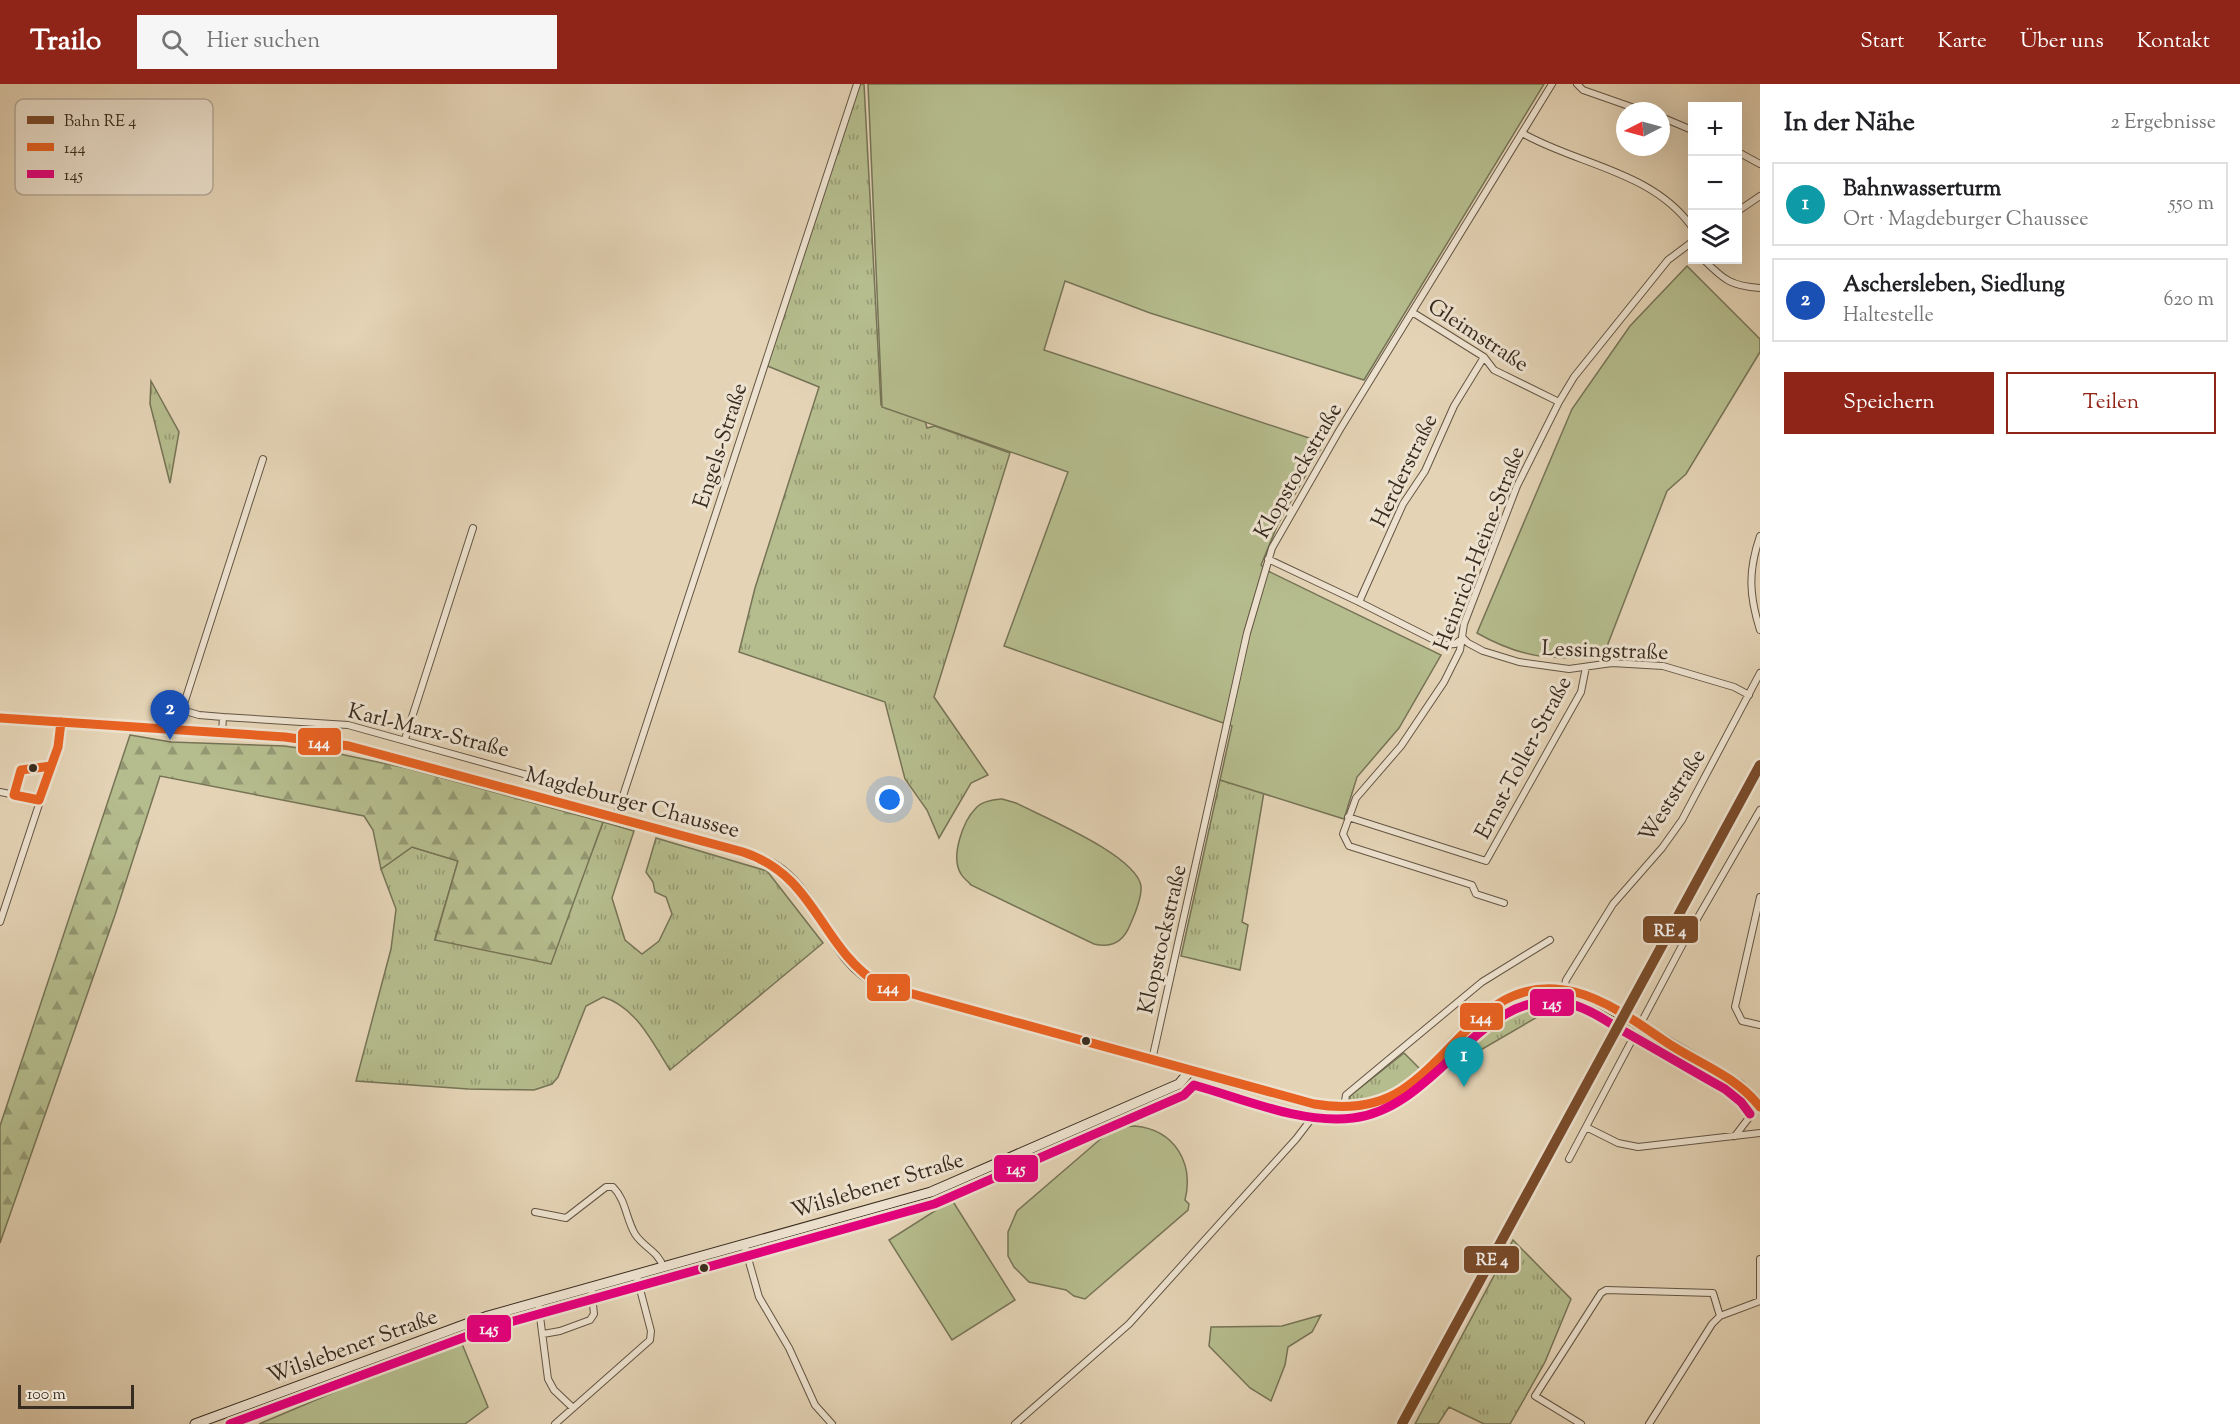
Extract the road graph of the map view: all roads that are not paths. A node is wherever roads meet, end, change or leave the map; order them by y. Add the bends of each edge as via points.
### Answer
1 (857, 84) edge
2 (1552, 84) edge
3 (1577, 84) edge
4 (1617, 102) edge
5 (1670, 121) edge
6 (1688, 128) edge
7 (1521, 133) junction
8 (1742, 155) edge
9 (1760, 164) edge
10 (1760, 196) edge
11 (1739, 210) edge
12 (1688, 223) edge
13 (1688, 245) edge
14 (1708, 264) edge
15 (1760, 288) edge
16 (1412, 312) junction
17 (1484, 357) junction
18 (1559, 402) junction
19 (263, 459) dead end
20 (473, 528) dead end
21 (1760, 536) edge
22 (1268, 559) junction
23 (1359, 602) junction
24 (1760, 630) edge
25 (1463, 638) junction
26 (1586, 667) junction
27 (1760, 673) edge
28 (1749, 695) junction
29 (223, 717) junction
30 (0, 718) edge
31 (61, 722) junction
32 (222, 733) junction
33 (405, 739) junction
34 (0, 792) edge
35 (39, 800) junction
36 (621, 801) junction
37 (1760, 810) edge
38 (616, 817) junction
39 (1348, 817) junction
40 (1760, 897) edge
41 (1504, 903) dead end
42 (0, 922) edge
43 (1550, 940) dead end
44 (1564, 990) junction
45 (1760, 1025) edge
46 (1152, 1060) junction
47 (1190, 1071) junction
48 (1750, 1093) junction
49 (1314, 1104) junction
50 (1344, 1107) junction
51 (1760, 1107) edge
52 (1586, 1127) junction
53 (1760, 1133) edge
54 (1734, 1137) junction
55 (1569, 1159) dead end
56 (535, 1212) dead end
57 (744, 1244) junction
58 (1760, 1259) edge
59 (663, 1267) junction
60 (636, 1274) junction
61 (591, 1286) junction
62 (1760, 1300) edge
63 (535, 1302) junction
64 (1720, 1316) junction
65 (543, 1334) junction
66 (573, 1408) junction
67 (195, 1424) edge
68 (555, 1424) edge
69 (831, 1424) edge
70 (1015, 1424) edge
71 (1581, 1424) edge
72 (1649, 1424) edge

1 - 36 street, Engels-Straße
2 - 7 street, Klopstockstraße
3 - 4 street via 1583,90
5 - 6 street
7 - 12 street via 1602,165 1659,194
7 - 16 street, Klopstockstraße
8 - 9 street
10 - 11 street
13 - 18 street, Heinrich-Heine-Straße via 1668,260
14 - 15 street via 1736,286
16 - 17 street, Gleimstraße
16 - 22 street, Klopstockstraße via 1288,517
17 - 18 street, Gleimstraße via 1494,370
17 - 23 street, Herderstraße via 1454,406 1425,471 1403,504
18 - 25 street, Heinrich-Heine-Straße via 1509,507 1464,624
19 - 29 street, Karl-Marx-Straße via 182,710
20 - 33 street
21 - 24 street via 1749,579
22 - 23 street
22 - 46 street, Klopstockstraße via 1233,695
23 - 25 street via 1444,645
25 - 26 street, Lessingstraße via 1483,651 1519,662 1558,668
25 - 39 street, Heinrich-Heine-Straße via 1435,698 1401,746 1356,798
26 - 28 street, Lessingstraße via 1612,663 1663,666
26 - 39 street, Ernst-Toller-Straße via 1581,692 1486,861
27 - 28 street, Weststraße
28 - 44 street, Weststraße via 1682,820 1613,904
29 - 32 street
29 - 33 street, Karl-Marx-Straße via 328,723
30 - 31 main road, Magdeburger Chaussee
31 - 32 main road, Magdeburger Chaussee
31 - 35 street via 58,747
32 - 38 main road, Magdeburger Chaussee via 304,739 371,750
33 - 36 street, Karl-Marx-Straße
34 - 35 street
35 - 42 street
36 - 38 street, Engels-Straße
37 - 52 street via 1691,929
38 - 46 main road, Magdeburger Chaussee via 770,862 803,893 852,966 880,985
39 - 41 street via 1343,834 1349,846 1472,885 1476,894
40 - 45 street via 1735,1007 1742,1021
43 - 50 street via 1482,982 1346,1095
44 - 48 main road, Magdeburger Chaussee, bridge via 1593,1000 1647,1029
44 - 50 main road, Magdeburger Chaussee via 1529,992 1500,1002 1477,1017 1402,1090 1378,1101
46 - 47 main road, Magdeburger Chaussee
47 - 49 main road, Magdeburger Chaussee
47 - 57 street, Wilslebener Straße via 1179,1084 954,1183
48 - 51 main road, Magdeburger Chaussee
48 - 54 street via 1748,1119
49 - 50 main road, Magdeburger Chaussee
49 - 70 street via 1309,1122 1129,1324
52 - 54 street via 1618,1143 1638,1147
52 - 55 street
53 - 54 street
56 - 59 street via 567,1218 606,1187 613,1187 636,1235
57 - 59 street, Wilslebener Straße
57 - 69 street via 759,1297 789,1348 815,1405
58 - 62 street
59 - 60 street, Wilslebener Straße
60 - 61 street, Wilslebener Straße
60 - 66 street via 652,1336
61 - 63 street, Wilslebener Straße
61 - 65 street via 594,1314 590,1320
62 - 64 street
63 - 65 street
63 - 67 street, Wilslebener Straße
64 - 71 street via 1713,1293 1606,1290 1592,1303 1535,1396
64 - 72 street via 1707,1329
65 - 66 street via 548,1379
66 - 68 street

